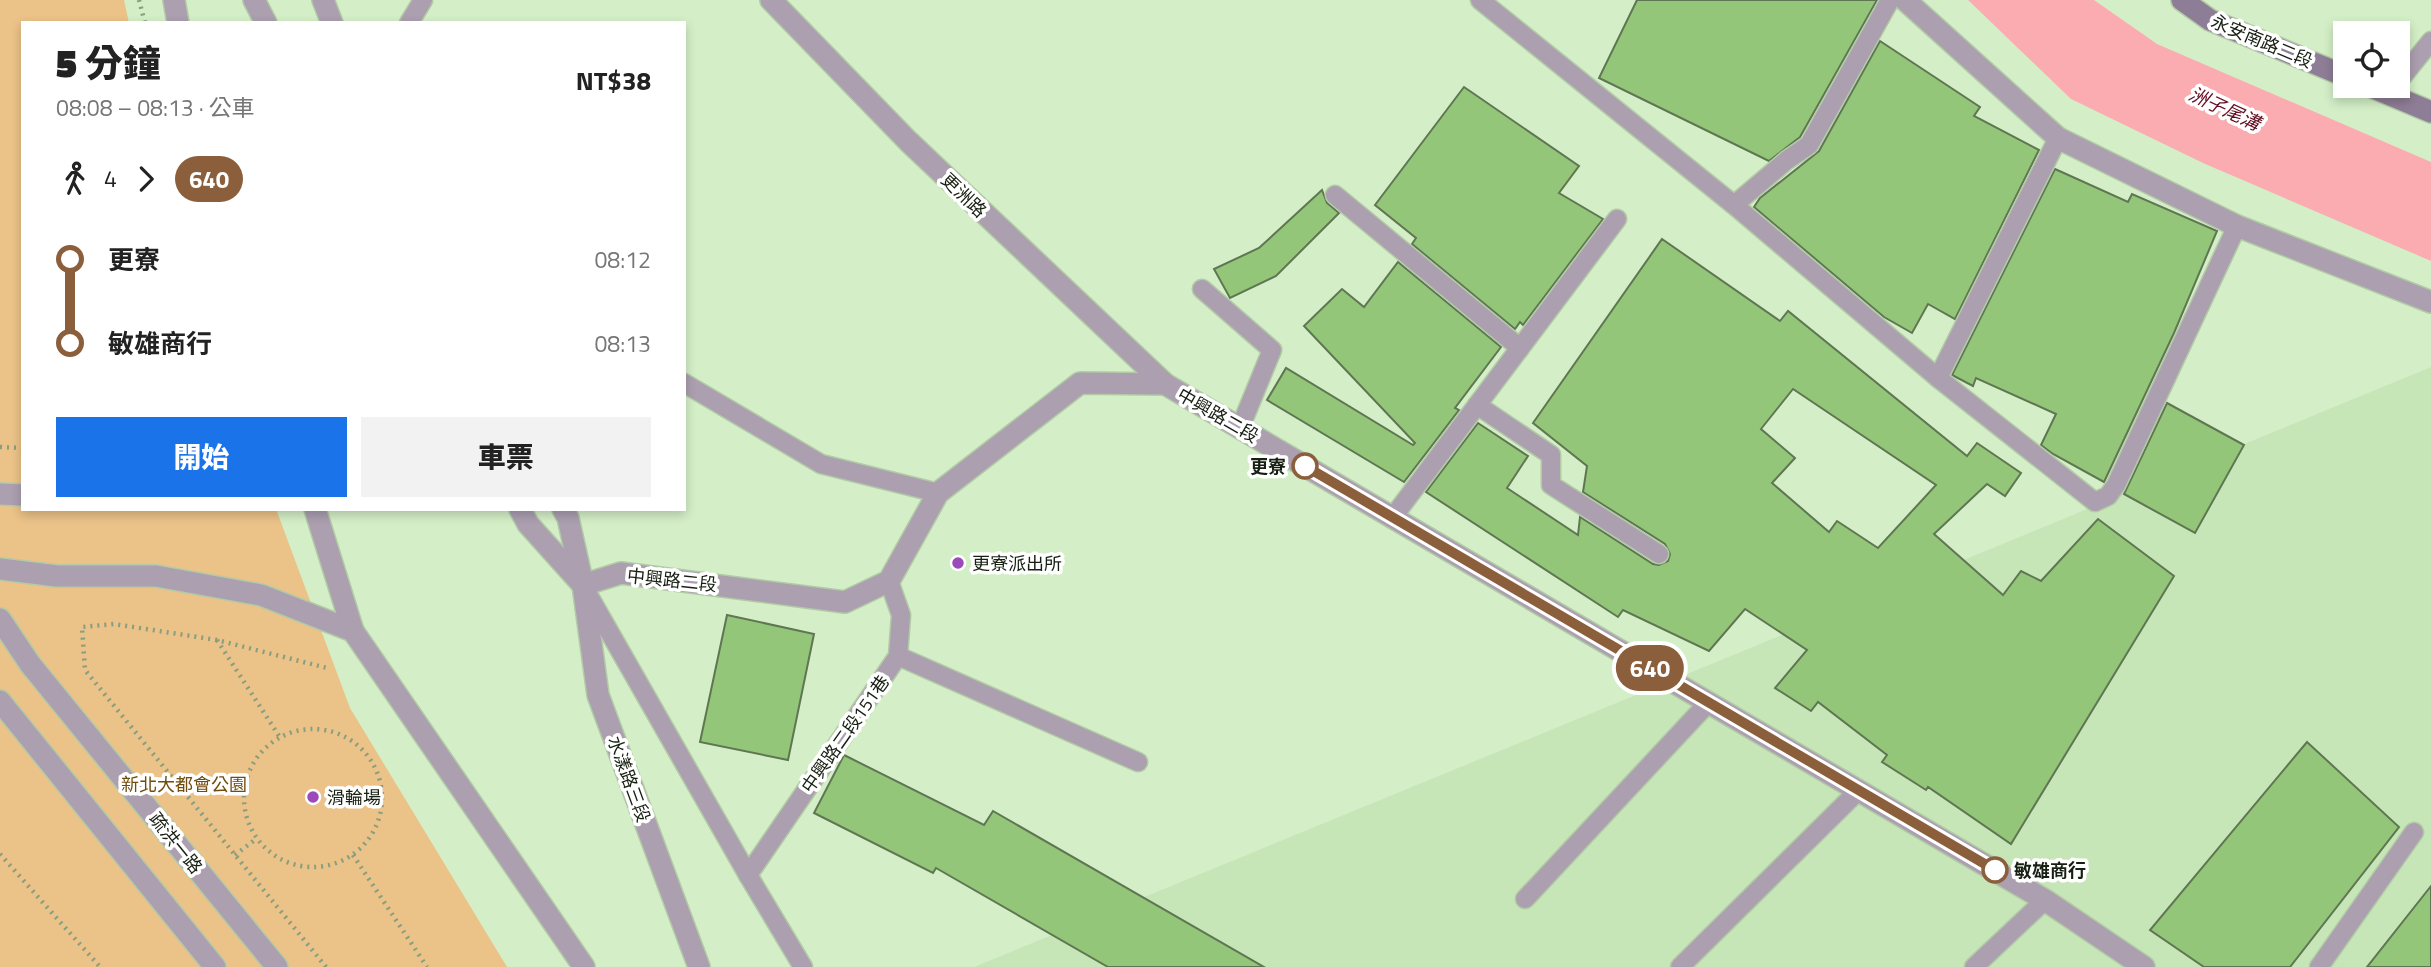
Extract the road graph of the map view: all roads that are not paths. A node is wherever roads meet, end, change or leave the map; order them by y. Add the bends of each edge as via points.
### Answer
1 (173, 0) edge
2 (254, 0) edge
3 (323, 0) edge
4 (423, 0) edge
5 (771, 0) edge
6 (1480, 0) edge
7 (1890, 0) edge
8 (1905, 0) edge
9 (2182, 0) edge
10 (178, 21) edge
11 (265, 21) edge
12 (331, 21) edge
13 (410, 21) edge
14 (2431, 41) edge
15 (2410, 63) edge
16 (2333, 71) edge
17 (2407, 98) edge
18 (2431, 111) edge
19 (2058, 138) junction
20 (1335, 195) dead end
21 (1734, 205) junction
22 (1617, 219) dead end
23 (2237, 226) junction
24 (1202, 289) dead end
25 (2431, 302) edge
26 (1520, 348) junction
27 (1938, 378) junction
28 (686, 384) edge
29 (1165, 384) junction
30 (1478, 405) junction
31 (1240, 428) junction
32 (938, 493) junction
33 (0, 494) edge
34 (21, 495) edge
35 (316, 511) edge
36 (521, 511) edge
37 (564, 511) edge
38 (1393, 517) junction
39 (1659, 554) dead end
40 (0, 569) edge
41 (889, 582) junction
42 (583, 585) junction
43 (0, 619) edge
44 (354, 631) junction
45 (898, 656) junction
46 (0, 701) edge
47 (1709, 702) junction
48 (1138, 762) dead end
49 (1858, 790) junction
50 (2414, 832) dead end
51 (748, 875) junction
52 (1525, 899) dead end
53 (2045, 900) junction
54 (215, 967) edge
55 (277, 967) edge
56 (584, 967) edge
57 (699, 967) edge
58 (803, 967) edge
59 (1679, 967) edge
60 (1974, 967) edge
61 (2144, 967) edge
62 (2319, 967) edge

1 - 10 street
2 - 11 street
3 - 12 street
4 - 13 lane
5 - 29 street, 更洲路 via 908,141
6 - 21 lane
7 - 21 lane via 1809,145
8 - 19 street
9 - 16 main road, 永安南路二段 via 2210,20
14 - 15 lane
17 - 18 main road
19 - 23 street
19 - 27 lane
20 - 26 lane
21 - 27 lane
22 - 26 lane
23 - 25 street
23 - 27 lane via 2108,496 2095,502
24 - 31 lane via 1272,350
26 - 30 lane
28 - 32 lane via 821,464
29 - 31 street, 中興路二段
29 - 32 street, 中興路二段 via 1080,383
30 - 38 lane
30 - 39 lane via 1551,455 1551,485
31 - 38 street, 中興路二段
32 - 41 street, 中興路二段
33 - 34 street
35 - 44 street
36 - 42 street
37 - 42 street, 水漾路三段
38 - 47 street, 中興路二段
40 - 44 street via 57,576 156,576 261,595
41 - 42 street, 中興路二段 via 845,602 621,573
41 - 45 lane, 中興路二段151巷 via 901,615
42 - 51 lane
42 - 57 street, 水漾路三段 via 598,695
43 - 55 street, 疏洪一路 via 30,664
44 - 56 street
45 - 48 lane
45 - 51 lane, 中興路二段151巷
46 - 54 street
47 - 49 street, 中興路二段
47 - 52 lane
49 - 53 street, 中興路二段
49 - 59 lane
50 - 62 lane
51 - 58 lane
53 - 60 lane
53 - 61 street, 中興路二段

